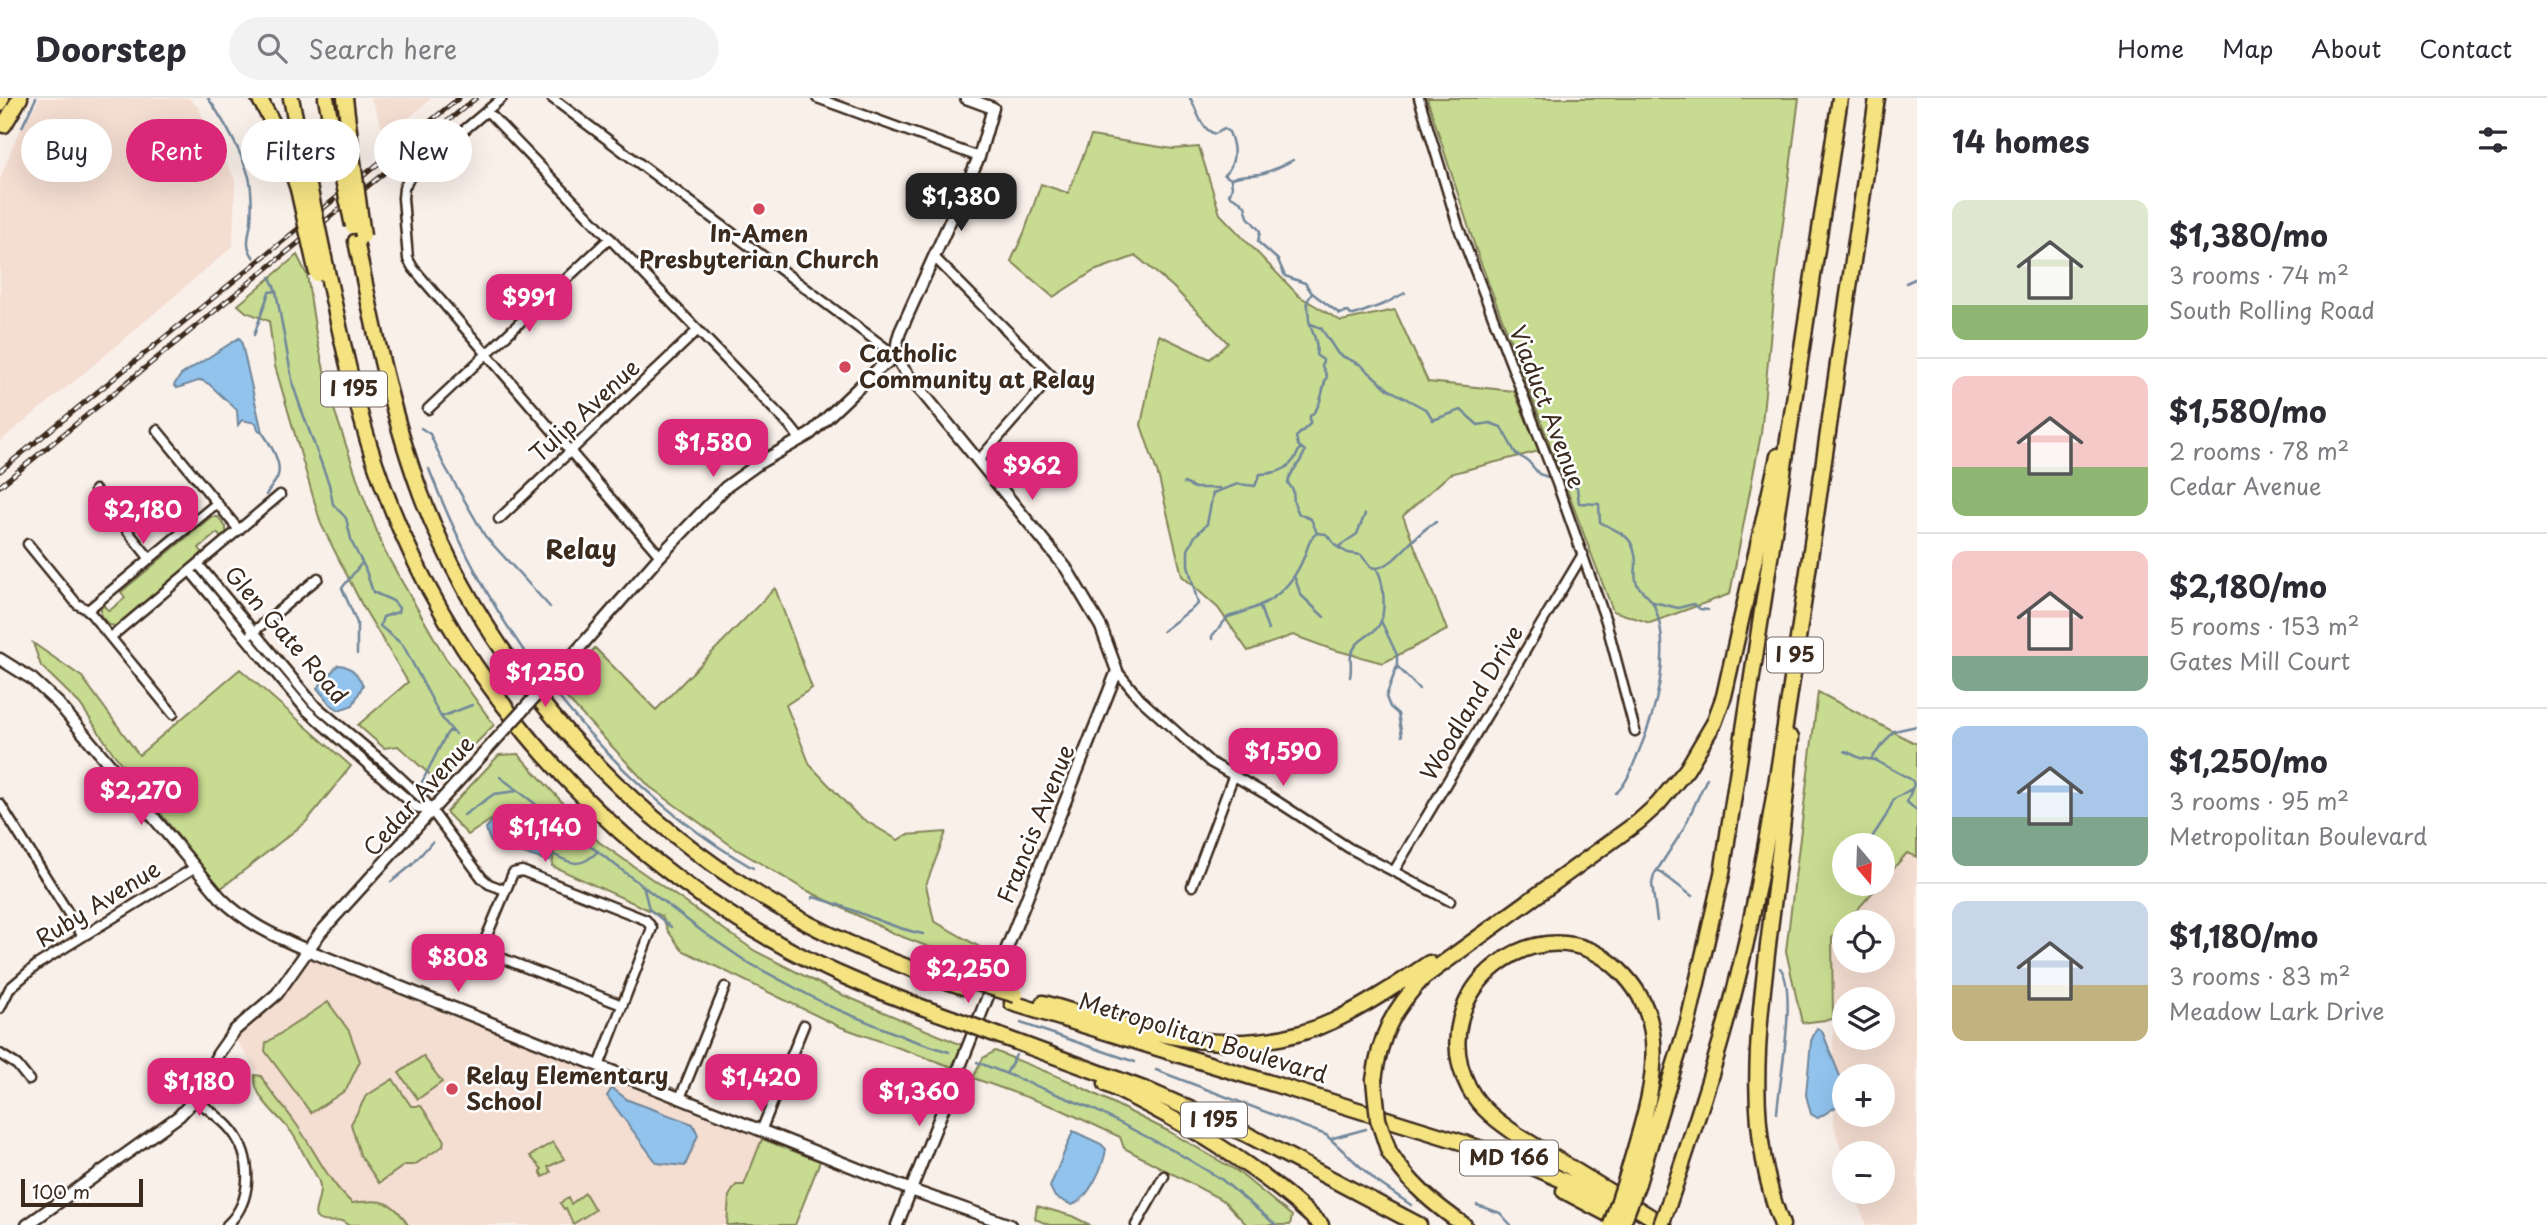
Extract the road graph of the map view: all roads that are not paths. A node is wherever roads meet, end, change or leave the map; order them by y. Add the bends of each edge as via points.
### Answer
1 (3, 98) edge
2 (18, 98) edge
3 (259, 98) edge
4 (291, 98) edge
5 (327, 98) edge
6 (345, 98) edge
7 (502, 98) edge
8 (552, 98) edge
9 (817, 98) edge
10 (966, 98) edge
11 (1419, 98) edge
12 (1840, 98) edge
13 (1877, 98) edge
14 (995, 103) edge
15 (0, 105) edge
16 (487, 111) junction
17 (2, 127) edge
18 (979, 157) junction
19 (303, 185) junction
20 (610, 238) junction
21 (360, 239) junction
22 (934, 257) junction
23 (698, 330) junction
24 (487, 355) junction
25 (896, 356) junction
26 (1800, 366) junction
27 (428, 410) dead end
28 (156, 430) dead end
29 (801, 440) junction
30 (570, 452) junction
31 (978, 461) junction
32 (95, 490) dead end
33 (280, 495) dead end
34 (217, 503) junction
35 (499, 519) dead end
36 (239, 530) junction
37 (28, 544) dead end
38 (1583, 554) junction
39 (660, 556) junction
40 (150, 559) junction
41 (198, 564) junction
42 (190, 571) junction
43 (318, 578) dead end
44 (89, 610) junction
45 (1800, 624) junction
46 (254, 632) junction
47 (111, 637) junction
48 (245, 639) junction
49 (0, 659) edge
50 (1117, 671) junction
51 (173, 714) dead end
52 (1636, 731) dead end
53 (1233, 777) junction
54 (0, 804) edge
55 (431, 812) junction
56 (194, 867) junction
57 (1394, 871) junction
58 (1192, 886) dead end
59 (505, 890) junction
60 (1450, 901) dead end
61 (1519, 907) junction
62 (82, 935) junction
63 (307, 950) junction
64 (725, 987) dead end
65 (1014, 999) junction
66 (622, 1005) junction
67 (0, 1008) edge
68 (804, 1025) dead end
69 (1000, 1036) junction
70 (0, 1054) edge
71 (599, 1066) junction
72 (29, 1080) dead end
73 (680, 1098) junction
74 (195, 1099) junction
75 (1359, 1110) junction
76 (761, 1130) junction
77 (1164, 1176) dead end
78 (1632, 1180) junction
79 (911, 1191) junction
80 (230, 1224) edge
81 (27, 1225) edge
82 (897, 1225) edge
83 (1010, 1225) edge
84 (1136, 1225) edge
85 (1321, 1225) edge
86 (1419, 1225) edge
87 (1464, 1225) edge
88 (1611, 1225) edge
89 (1622, 1225) edge
90 (1628, 1225) edge
91 (1651, 1225) edge
92 (1662, 1225) edge
93 (1782, 1225) edge

1 - 15 main road
2 - 17 highway
3 - 19 highway
4 - 19 highway, I 195
5 - 21 highway, Metropolitan Boulevard / I 195, bridge
6 - 21 highway, bridge
7 - 16 street
8 - 25 street
9 - 18 street
10 - 14 street
11 - 38 street, Viaduct Avenue via 1463,239
12 - 26 highway, I 95
13 - 45 highway, I 95
14 - 18 street
16 - 20 street
16 - 24 street via 411,175 402,198 412,268
18 - 22 street
19 - 69 highway, I 195, bridge via 363,421 393,509 430,589 485,679 552,764 677,878 772,940 850,979
20 - 23 street
20 - 24 street
21 - 65 highway, Metropolitan Boulevard / I 195 via 393,412 423,498 458,572 511,660 576,741 658,822 790,914 877,955
22 - 25 street via 900,332
22 - 31 street via 1052,376
23 - 29 street
23 - 30 street, Tulip Avenue
24 - 27 street
24 - 30 street
25 - 29 street, Cedar Avenue
25 - 31 street
26 - 61 highway via 1732,666 1714,723 1687,769 1658,804 1616,840
26 - 78 highway, I 95 via 1723,874 1688,1022
28 - 34 street
29 - 39 street, Cedar Avenue via 726,487
30 - 35 street, Tulip Avenue
30 - 39 street
31 - 50 street via 1082,593
32 - 40 street
33 - 36 street
34 - 36 street
34 - 40 street
36 - 41 street
37 - 44 street via 77,604
38 - 52 street, Viaduct Avenue
38 - 57 street, Woodland Drive
39 - 55 street, Cedar Avenue, bridge
40 - 44 street
41 - 42 street
41 - 46 street, Glen Gate Road
42 - 47 street
42 - 48 street, Glen Gate Road
43 - 46 street
44 - 47 street
45 - 92 highway, I 95, bridge via 1742,960 1706,1094
45 - 93 highway via 1786,804 1756,1065 1760,1138
46 - 48 street
46 - 55 street, Glen Gate Road via 314,704 388,766
47 - 51 street
48 - 55 street, Glen Gate Road via 306,710 416,807
49 - 56 street via 14,665 58,703
50 - 53 street via 1134,694
50 - 79 street, Francis Avenue
53 - 57 street
53 - 58 street
54 - 62 street
55 - 59 street via 482,878
55 - 63 street, Cedar Avenue
56 - 62 street, Ruby Avenue
56 - 63 street via 243,919
57 - 60 street
59 - 66 street via 481,950
59 - 66 street via 513,873 522,871 646,920 651,932
61 - 65 highway via 1356,1009 1307,1031 1264,1041 1184,1040
61 - 87 highway, bridge via 1449,956 1405,996 1378,1052 1374,1080 1378,1119 1390,1152 1413,1185
62 - 67 street, Ruby Avenue via 20,977
63 - 71 street
63 - 74 street, Cedar Avenue via 276,994 231,1036
64 - 73 street
65 - 75 highway, Metropolitan Boulevard / I 195
66 - 71 street
68 - 76 street
69 - 85 highway via 1103,1082 1203,1136 1268,1179
69 - 86 highway, I 195 via 1149,1091 1234,1129
70 - 72 street
71 - 73 street
73 - 76 street
74 - 80 street via 232,1130 245,1157 245,1195
74 - 81 street, Cedar Avenue via 166,1127
75 - 90 highway via 1572,1194
75 - 91 highway, Metropolitan Boulevard / MD 166 via 1524,1163
76 - 79 street
77 - 84 street
78 - 88 highway, bridge
78 - 89 highway, I 95, bridge
78 - 92 highway via 1654,1056 1643,1002 1622,973 1596,954 1565,945 1515,953 1481,977 1462,1013 1458,1051 1470,1089 1496,1120
79 - 82 street, Francis Avenue
79 - 83 street

